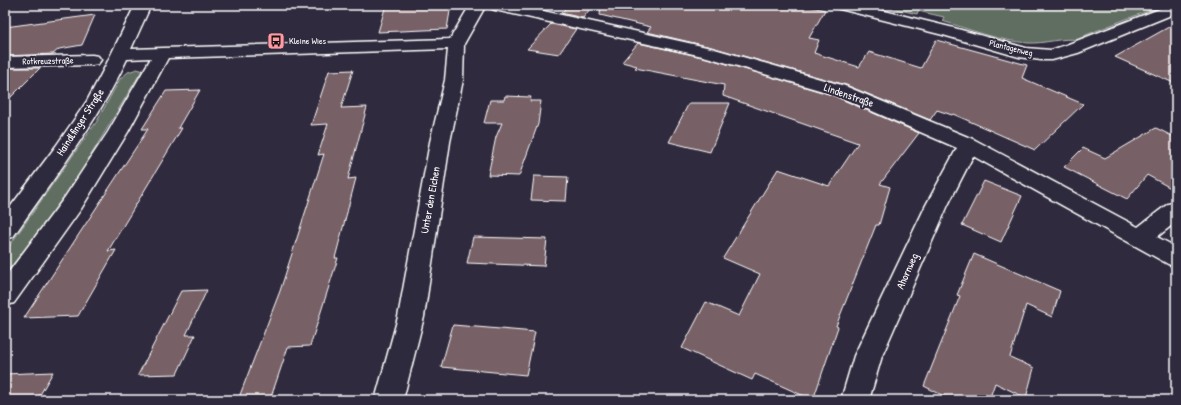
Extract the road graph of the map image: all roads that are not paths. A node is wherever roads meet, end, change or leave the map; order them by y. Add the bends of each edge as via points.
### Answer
1 (143, 5) edge
2 (478, 5) edge
3 (495, 5) edge
4 (841, 5) edge
5 (1176, 8) edge
6 (456, 44) junction
7 (162, 53) junction
8 (121, 54) junction
9 (92, 60) dead end
10 (5, 62) edge
11 (968, 146) junction
12 (1176, 210) edge
13 (5, 231) edge
14 (1140, 238) junction
15 (1176, 258) edge
16 (5, 296) edge
17 (389, 400) edge
18 (854, 400) edge

1 - 8 street, Haindlfinger Straße
2 - 6 street, Unter den Eichen
3 - 11 street, Lindenstraße via 749,63 870,102
4 - 5 street, Plantagenweg via 1041,55 1052,55 1072,49
6 - 7 street
6 - 17 street, Unter den Eichen via 454,80 440,142 411,317
7 - 8 street
7 - 16 street via 118,132 73,203
8 - 13 street, Haindlfinger Straße via 81,124
9 - 10 street, Rotkreuzstraße
11 - 14 street, Lindenstraße
11 - 18 street, Ahornweg via 937,205 868,356
12 - 14 street
14 - 15 street, Lindenstraße

